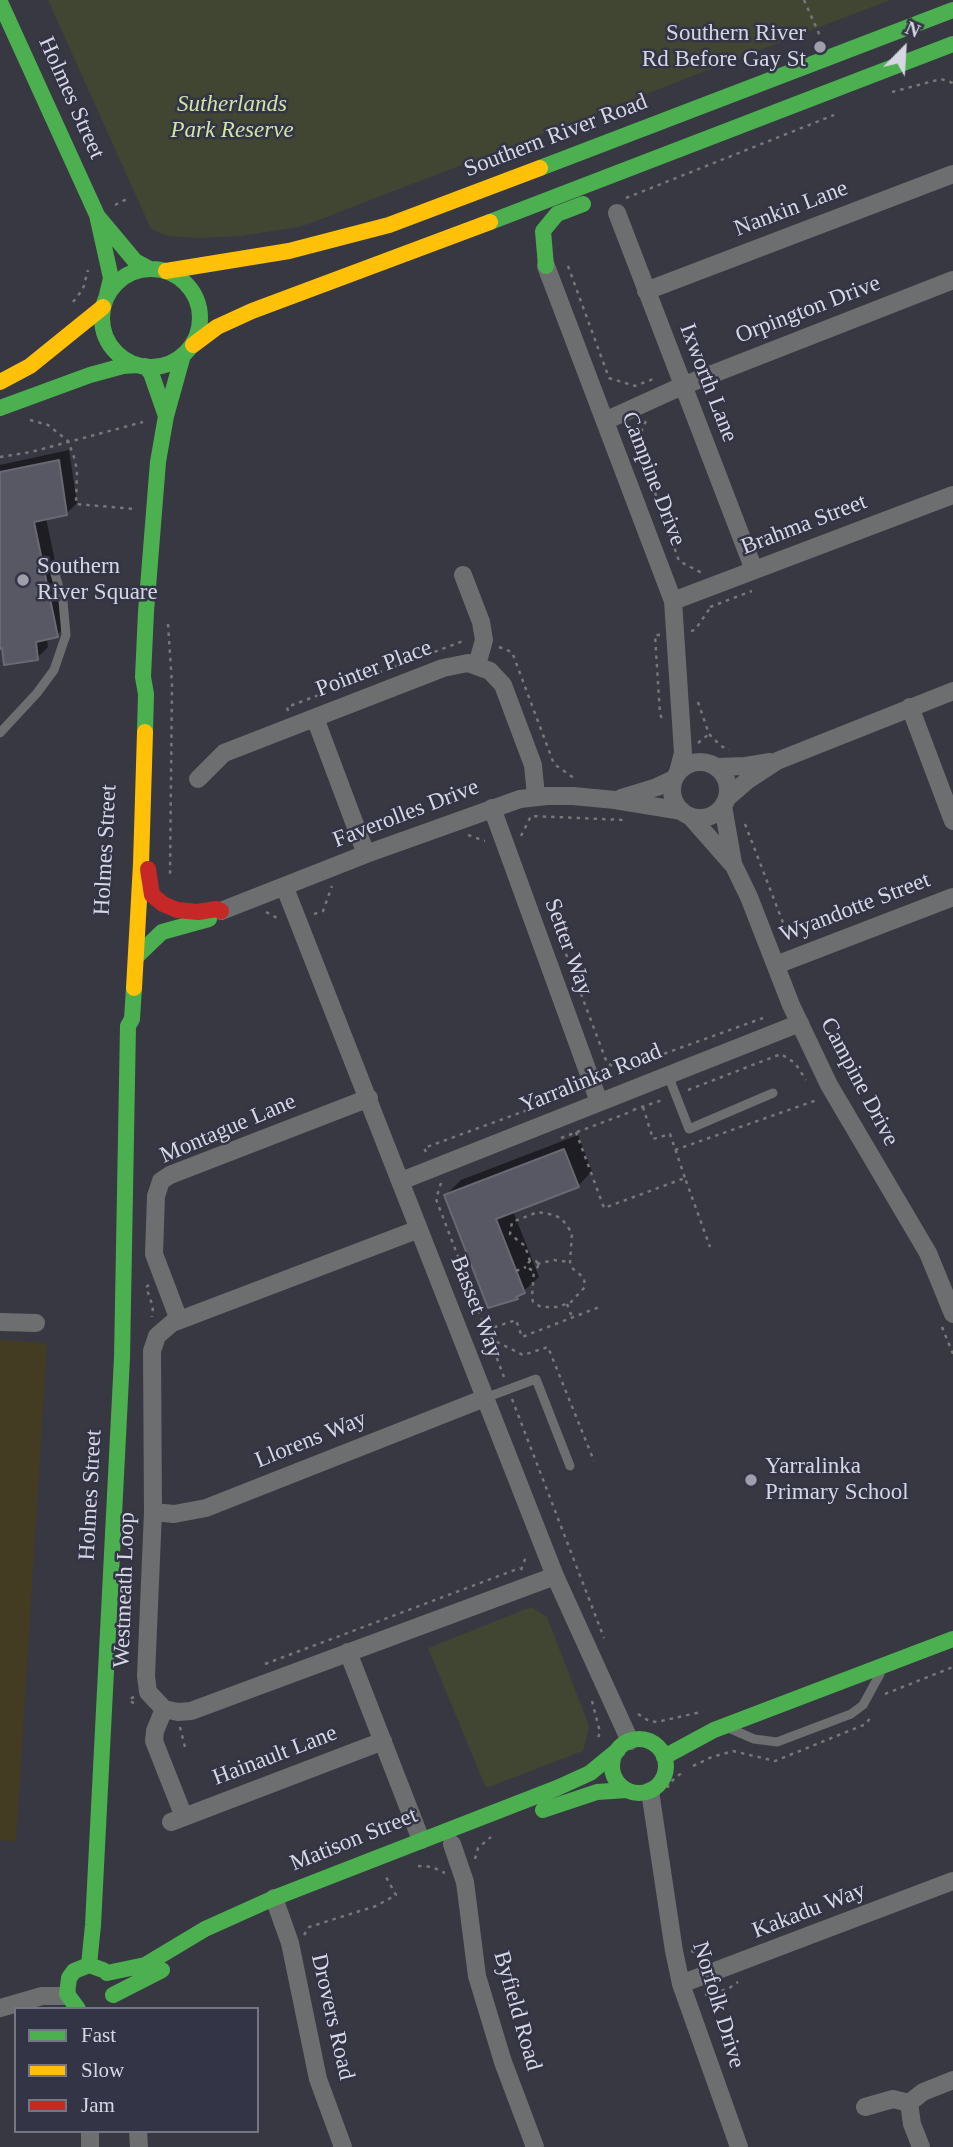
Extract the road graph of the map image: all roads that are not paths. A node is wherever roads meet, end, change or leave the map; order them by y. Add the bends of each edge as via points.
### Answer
1 (0, 2) edge
2 (952, 14) edge
3 (953, 44) edge
4 (671, 154) junction
5 (953, 174) edge
6 (615, 200) junction
7 (97, 215) junction
8 (545, 266) joint
9 (148, 268) junction
10 (166, 271) junction
11 (953, 280) edge
12 (646, 291) junction
13 (105, 301) junction
14 (188, 350) junction
15 (141, 366) junction
16 (679, 378) junction
17 (0, 382) edge
18 (0, 408) edge
19 (166, 418) junction
20 (605, 421) junction
21 (953, 495) edge
22 (754, 570) junction
23 (55, 574) dead end
24 (463, 575) dead end
25 (673, 601) junction
26 (477, 665) junction
27 (143, 677) junction
28 (953, 691) edge
29 (910, 707) junction
30 (315, 718) junction
31 (673, 721) junction
32 (0, 733) edge
33 (145, 740) junction
34 (777, 761) junction
35 (713, 765) junction
36 (676, 776) junction
37 (198, 779) dead end
38 (536, 796) junction
39 (615, 800) junction
40 (725, 802) junction
41 (492, 808) junction
42 (686, 813) junction
43 (953, 821) edge
44 (366, 854) junction
45 (734, 866) junction
46 (285, 888) junction
47 (953, 897) edge
48 (221, 911) junction
49 (137, 956) junction
50 (776, 965) junction
51 (800, 1023) junction
52 (128, 1026) junction
53 (668, 1075) junction
54 (773, 1093) dead end
55 (369, 1098) junction
56 (599, 1102) junction
57 (401, 1181) junction
58 (419, 1229) junction
59 (945, 1274) edge
60 (946, 1316) edge
61 (179, 1320) junction
62 (0, 1322) edge
63 (36, 1324) dead end
64 (485, 1398) junction
65 (569, 1466) dead end
66 (153, 1512) junction
67 (555, 1576) junction
68 (953, 1639) edge
69 (348, 1652) junction
70 (887, 1664) junction
71 (164, 1709) junction
72 (724, 1726) junction
73 (383, 1741) junction
74 (624, 1745) junction
75 (664, 1757) junction
76 (627, 1790) junction
77 (650, 1791) junction
78 (421, 1840) junction
79 (452, 1844) junction
80 (953, 1881) edge
81 (332, 1893) dead end
82 (283, 1907) junction
83 (89, 1965) junction
84 (107, 1973) junction
85 (681, 1984) junction
86 (67, 1994) junction
87 (108, 2002) edge
88 (76, 2007) edge
89 (0, 2008) edge
90 (953, 2080) edge
91 (909, 2103) junction
92 (865, 2107) dead end
93 (343, 2147) edge
94 (535, 2147) edge
95 (739, 2147) edge
96 (921, 2147) edge

1 - 7 main road, Holmes Street
2 - 10 main road, Southern River Road via 389,225 289,251
3 - 4 main road
4 - 6 main road via 660,173
4 - 14 main road via 252,311 217,327
5 - 12 street, Nankin Lane
6 - 8 main road via 557,214 550,220 542,240
6 - 12 street, Ixworth Lane
7 - 9 main road, Holmes Street via 135,261
7 - 13 main road, Holmes Street via 111,278
8 - 20 street, Campine Drive
9 - 10 main road
9 - 13 main road via 117,282
10 - 14 main road via 186,282 198,301 200,324
11 - 16 street, Orpington Drive
12 - 16 street, Ixworth Lane
13 - 15 main road via 102,320 109,343 126,360
13 - 17 main road via 30,366
14 - 15 main road via 161,366
14 - 19 main road, Holmes Street
15 - 18 main road via 90,375
15 - 19 main road via 151,373
16 - 20 street, Orpington Drive
16 - 22 street, Ixworth Lane
19 - 27 main road, Holmes Street via 158,462
20 - 25 street, Campine Drive
21 - 22 street, Brahma Street
22 - 25 street, Brahma Street
23 - 32 lane via 66,635 54,670
24 - 26 street via 481,622 484,642
25 - 31 street, Campine Drive
26 - 30 street, Pointer Place via 443,668
26 - 38 street via 503,685 533,765
27 - 33 main road, Holmes Street
27 - 52 main road, Holmes Street via 126,937 124,1018
28 - 29 street
29 - 34 street
29 - 43 street
30 - 37 street, Pointer Place via 224,753
30 - 44 street
31 - 35 street, Campine Drive
31 - 36 street, Campine Drive via 683,753
33 - 48 main road via 154,774 148,856 152,895 177,910
33 - 49 main road, Holmes Street
34 - 35 street
34 - 40 street
35 - 36 street via 693,763
35 - 40 street via 726,779
36 - 39 street, Faverolles Drive
36 - 42 street via 673,797
38 - 39 street, Faverolles Drive
38 - 41 street, Faverolles Drive
39 - 42 street, Faverolles Drive
40 - 42 street via 707,817
40 - 45 street, Campine Drive
41 - 44 street, Faverolles Drive
41 - 56 street, Setter Way
42 - 45 street, Campine Drive
44 - 46 street, Faverolles Drive
45 - 50 street, Campine Drive
46 - 48 street, Faverolles Drive
46 - 55 street, Basset Way
47 - 50 street, Wyandotte Street
48 - 49 main road via 202,922 162,932
49 - 52 main road, Holmes Street
50 - 51 street, Campine Drive
51 - 53 street, Yarralinka Road
51 - 59 street, Campine Drive via 829,1085 928,1253
52 - 83 main road, Holmes Street via 122,1358
53 - 54 lane via 689,1129
53 - 56 street, Yarralinka Road
55 - 57 street, Basset Way
55 - 61 street, Montague Lane via 161,1181 156,1196 155,1254
56 - 57 street, Yarralinka Road
57 - 58 street, Basset Way
58 - 61 street
58 - 64 street, Basset Way
59 - 60 street, Campine Drive
61 - 66 street, Westmeath Loop via 157,1336 152,1351
62 - 63 street
64 - 65 lane via 536,1378
64 - 66 street, Llorens Way via 206,1508
64 - 67 street, Basset Way
66 - 71 street, Westmeath Loop via 146,1676 148,1692
67 - 69 street
67 - 74 street, Basset Way
68 - 70 main road
69 - 71 street via 191,1711
69 - 73 street
70 - 72 main road
70 - 72 lane via 863,1705 851,1714 777,1742 754,1739
71 - 73 street, Hainault Lane via 155,1741 177,1819
72 - 75 main road
73 - 78 street
74 - 75 main road via 646,1740
74 - 76 main road via 612,1767
74 - 78 main road, Matison Street via 590,1773
75 - 77 main road via 663,1779
76 - 77 main road
76 - 79 main road, Matison Street via 566,1801
77 - 85 street, Norfolk Drive
78 - 82 main road, Matison Street
79 - 81 main road, Matison Street
79 - 94 street, Byfield Road via 466,1882 477,1976
80 - 85 street, Kakadu Way
82 - 84 main road, Matison Street via 205,1929 145,1965
82 - 87 main road, Matison Street via 210,1939
82 - 93 street, Drovers Road via 318,2078
83 - 84 main road
83 - 86 main road via 74,1971
84 - 87 main road via 113,1987
85 - 95 street, Norfolk Drive
86 - 88 main road
86 - 89 street
90 - 91 street
91 - 92 street via 893,2099
91 - 96 street

